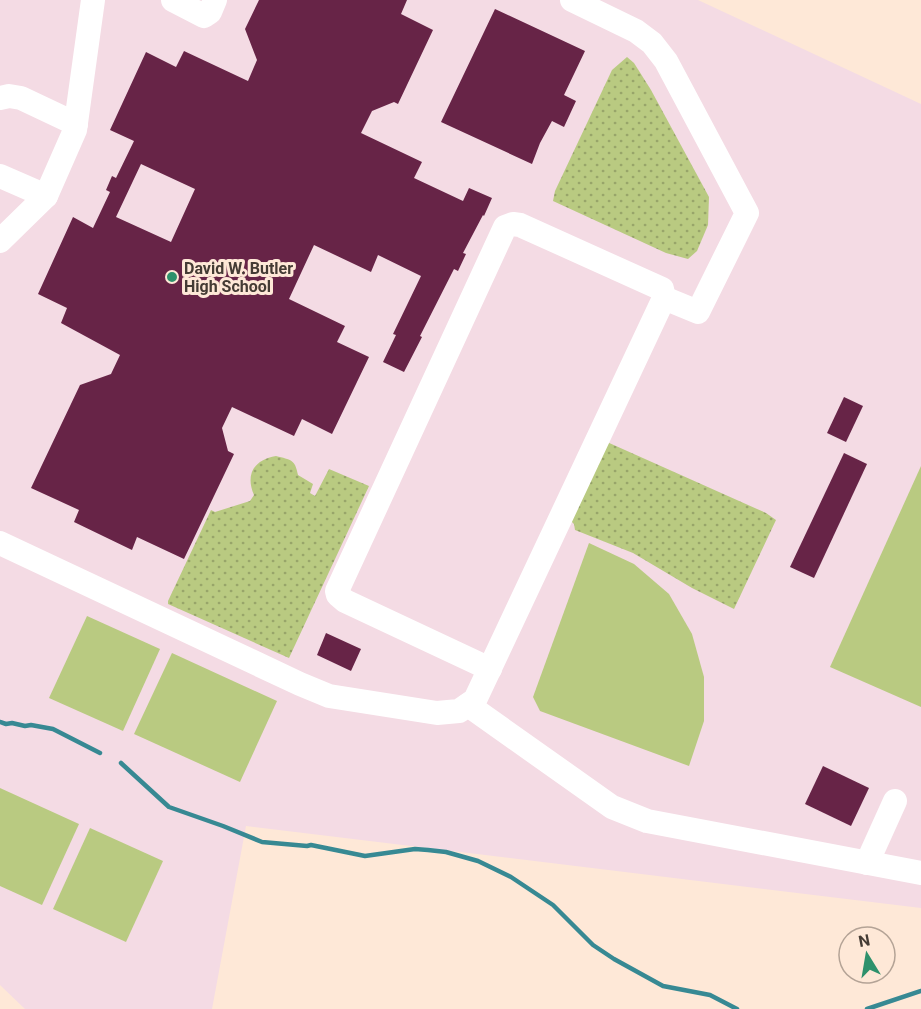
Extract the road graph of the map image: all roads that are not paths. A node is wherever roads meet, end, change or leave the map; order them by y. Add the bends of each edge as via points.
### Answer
1 (93, 0) edge
2 (173, 0) edge
3 (215, 0) edge
4 (572, 0) edge
5 (0, 98) edge
6 (76, 124) junction
7 (0, 176) edge
8 (46, 196) junction
9 (0, 241) edge
10 (664, 298) junction
11 (0, 543) edge
12 (490, 669) junction
13 (468, 705) junction
14 (895, 801) dead end
15 (867, 863) junction
16 (921, 873) edge

1 - 6 lane
2 - 3 lane via 204,16
4 - 10 lane via 652,43 666,61 747,213 698,312
5 - 6 lane via 21,98
6 - 8 lane
7 - 8 lane
8 - 9 lane
10 - 12 lane
10 - 12 lane via 662,289 520,225 505,226 337,591 345,601
11 - 13 lane via 329,696 437,712 459,711
12 - 13 lane via 475,700
13 - 15 lane via 612,807 647,821
14 - 15 lane
15 - 16 lane

